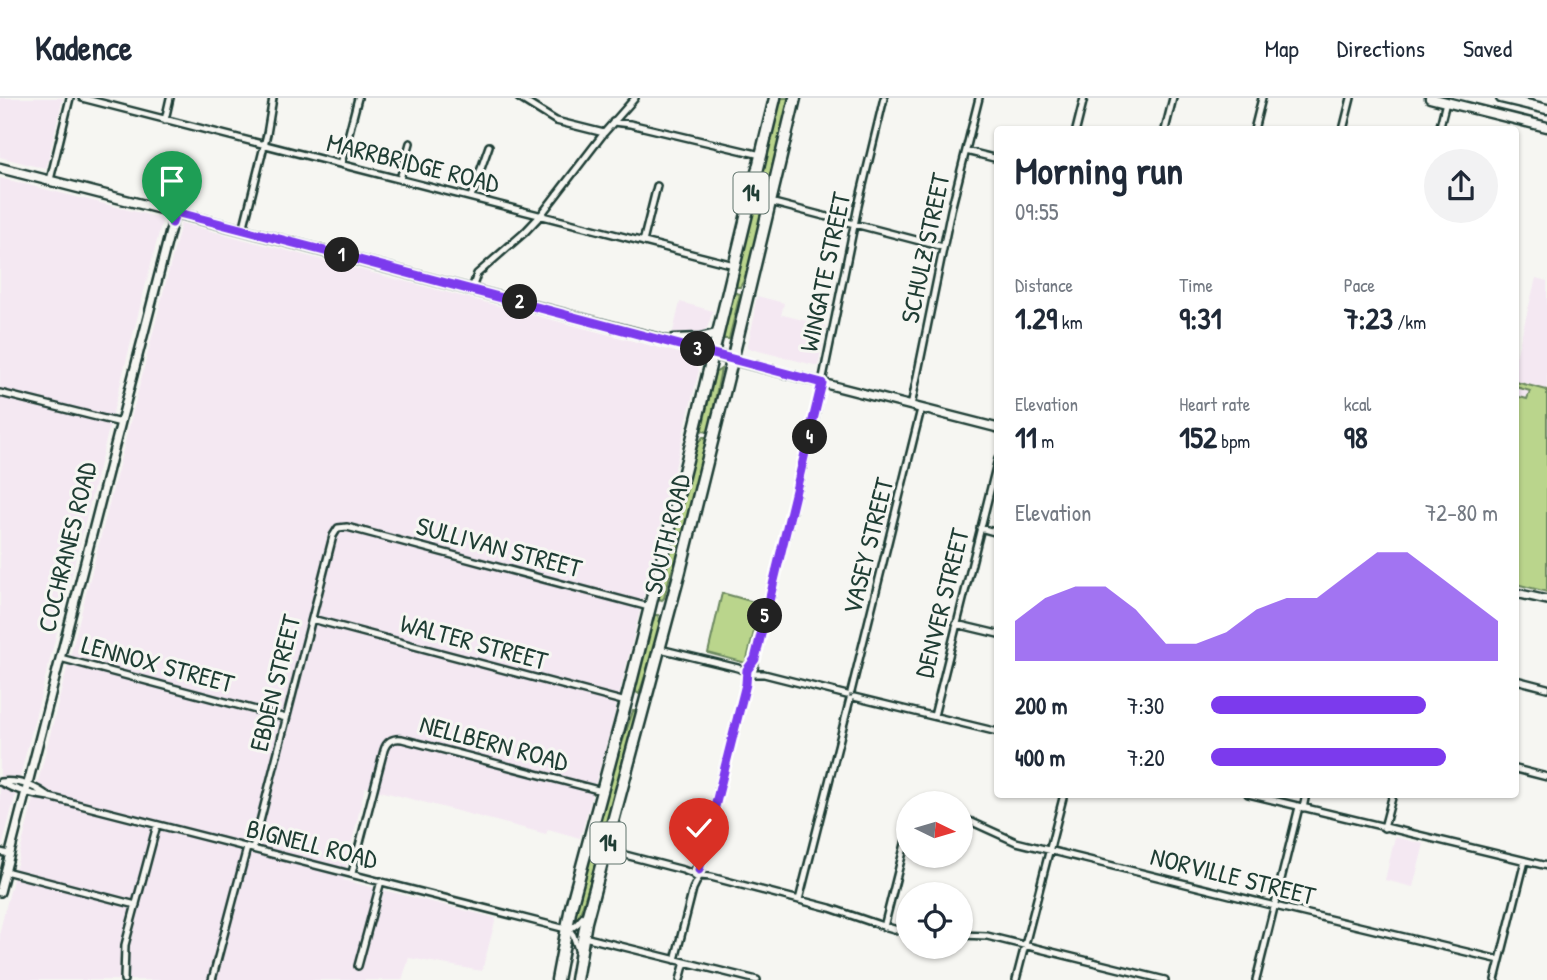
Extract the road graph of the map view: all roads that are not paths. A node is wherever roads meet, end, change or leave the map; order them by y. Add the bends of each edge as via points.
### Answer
1 (70, 98) edge
2 (82, 98) edge
3 (170, 98) edge
4 (273, 98) edge
5 (358, 98) edge
6 (519, 98) edge
7 (635, 98) edge
8 (775, 98) edge
9 (795, 98) edge
10 (884, 98) edge
11 (979, 98) edge
12 (1084, 98) edge
13 (1173, 98) edge
14 (1262, 98) edge
15 (1351, 98) edge
16 (1431, 98) edge
17 (1501, 98) edge
18 (1446, 102) junction
19 (628, 105) junction
20 (1547, 109) edge
21 (164, 120) junction
22 (613, 122) junction
23 (630, 124) junction
24 (1077, 126) edge
25 (1166, 126) edge
26 (1255, 126) edge
27 (1344, 126) edge
28 (1440, 126) edge
29 (1547, 127) edge
30 (604, 133) junction
31 (410, 144) dead end
32 (264, 145) junction
33 (489, 146) dead end
34 (966, 151) junction
35 (761, 155) junction
36 (994, 158) edge
37 (341, 164) junction
38 (0, 168) edge
39 (400, 179) junction
40 (50, 180) junction
41 (657, 186) dead end
42 (471, 197) junction
43 (770, 202) junction
44 (175, 212) junction
45 (541, 215) junction
46 (855, 224) junction
47 (243, 230) junction
48 (643, 242) junction
49 (943, 247) junction
50 (734, 265) junction
51 (472, 289) junction
52 (728, 289) junction
53 (748, 293) junction
54 (717, 334) junction
55 (664, 340) junction
56 (712, 353) junction
57 (732, 359) junction
58 (822, 383) junction
59 (0, 393) edge
60 (911, 406) junction
61 (921, 409) junction
62 (121, 422) junction
63 (994, 427) edge
64 (694, 432) junction
65 (713, 437) junction
66 (994, 474) edge
67 (338, 528) joint
68 (980, 528) junction
69 (994, 532) edge
70 (1519, 594) edge
71 (1547, 600) edge
72 (650, 607) junction
73 (669, 612) junction
74 (312, 619) junction
75 (957, 624) junction
76 (994, 633) edge
77 (660, 649) junction
78 (60, 658) junction
79 (750, 671) junction
80 (1519, 682) edge
81 (1547, 688) edge
82 (850, 696) junction
83 (626, 702) junction
84 (645, 707) junction
85 (934, 716) junction
86 (286, 718) junction
87 (994, 731) edge
88 (1519, 770) edge
89 (1547, 777) edge
90 (26, 788) junction
91 (602, 791) junction
92 (1063, 798) edge
93 (1263, 798) edge
94 (1305, 798) edge
95 (1392, 798) edge
96 (1301, 808) junction
97 (973, 822) edge
98 (158, 825) junction
99 (1384, 828) junction
100 (250, 848) junction
101 (606, 850) junction
102 (1050, 850) junction
103 (0, 852) edge
104 (10, 854) junction
105 (1525, 861) junction
106 (1547, 866) edge
107 (899, 868) edge
108 (5, 872) junction
109 (352, 873) junction
110 (697, 873) junction
111 (381, 881) junction
112 (0, 892) edge
113 (799, 900) junction
114 (136, 905) junction
115 (1274, 906) junction
116 (590, 908) junction
117 (884, 927) junction
118 (567, 929) junction
119 (896, 930) edge
120 (973, 935) edge
121 (583, 936) junction
122 (1025, 945) junction
123 (580, 954) junction
124 (675, 960) junction
125 (1500, 960) junction
126 (685, 962) junction
127 (358, 966) dead end
128 (124, 980) edge
129 (212, 980) edge
130 (557, 980) edge
131 (576, 980) edge
132 (680, 980) edge
133 (757, 980) edge
134 (1016, 980) edge
135 (1164, 980) edge
136 (1256, 980) edge
137 (1495, 980) edge

1 - 40 street
2 - 21 street, MARRBRIDGE ROAD
3 - 21 street
4 - 32 street
5 - 37 street
6 - 30 street via 556,121
7 - 19 street
8 - 35 highway, SOUTH ROAD / 14
9 - 43 highway, SOUTH ROAD / 14
10 - 46 street, WINGATE STREET
11 - 34 street, SCHULZ STREET
12 - 24 street
13 - 25 street
14 - 26 street
15 - 27 street
16 - 18 main road
17 - 20 main road
18 - 28 street
18 - 29 main road
19 - 22 street
19 - 23 street via 624,118
21 - 32 street, MARRBRIDGE ROAD
22 - 23 street
22 - 30 street
23 - 35 street
30 - 45 street
31 - 39 street
32 - 37 street, MARRBRIDGE ROAD
32 - 47 street
33 - 42 street
34 - 36 street
34 - 49 street, SCHULZ STREET
35 - 50 highway, SOUTH ROAD / 14
37 - 39 street, MARRBRIDGE ROAD
38 - 40 main road
39 - 42 street, MARRBRIDGE ROAD
40 - 44 main road
41 - 48 street
42 - 45 street, MARRBRIDGE ROAD
43 - 46 street
43 - 53 highway, SOUTH ROAD / 14
44 - 47 main road
44 - 62 street, COCHRANES ROAD
45 - 48 street, MARRBRIDGE ROAD
45 - 51 street via 477,274
46 - 49 street
46 - 58 street, WINGATE STREET
47 - 51 main road
48 - 50 street, MARRBRIDGE ROAD
49 - 60 street, SCHULZ STREET
50 - 52 highway, SOUTH ROAD / 14
51 - 55 main road
52 - 53 highway
52 - 54 highway, SOUTH ROAD / 14
53 - 57 highway, SOUTH ROAD / 14
54 - 55 main road
54 - 56 highway, SOUTH ROAD / 14
55 - 56 main road
56 - 57 main road
56 - 64 highway, SOUTH ROAD / 14
57 - 58 street
57 - 65 highway, SOUTH ROAD / 14
58 - 60 street
58 - 79 street, WINGATE STREET
59 - 62 street
60 - 61 street
61 - 63 street
61 - 82 street, VASEY STREET
62 - 78 street, COCHRANES ROAD
64 - 65 highway
64 - 72 highway, SOUTH ROAD / 14
65 - 73 highway, SOUTH ROAD / 14
66 - 68 street, DENVER STREET
67 - 72 street, SULLIVAN STREET
67 - 74 street, EBDEN STREET
68 - 69 street
68 - 75 street, DENVER STREET
70 - 71 street
72 - 73 highway
72 - 83 highway, SOUTH ROAD / 14
73 - 77 highway, SOUTH ROAD / 14
74 - 83 street, WALTER STREET
74 - 86 street, EBDEN STREET
75 - 76 street
75 - 85 street, DENVER STREET
77 - 79 street
77 - 84 highway, SOUTH ROAD / 14
78 - 86 street, LENNOX STREET
78 - 90 street, COCHRANES ROAD
79 - 82 street
79 - 110 street, WINGATE STREET
80 - 81 street
82 - 85 street
82 - 113 street, VASEY STREET
83 - 84 highway
83 - 91 highway, SOUTH ROAD / 14
84 - 101 highway, SOUTH ROAD / 14
85 - 87 street
86 - 100 street, EBDEN STREET
88 - 89 street
90 - 98 street, BIGNELL ROAD
90 - 104 street, COCHRANES ROAD
91 - 109 street, NELLBERN ROAD via 394,739 384,750
91 - 118 highway, SOUTH ROAD / 14
92 - 102 street
93 - 96 street
94 - 96 street
95 - 99 street
96 - 99 street
96 - 115 street
97 - 102 street, NORVILLE STREET
98 - 100 street, BIGNELL ROAD
98 - 114 street
99 - 105 street
100 - 109 street, BIGNELL ROAD
100 - 129 street, EBDEN STREET
101 - 110 street
101 - 116 highway, SOUTH ROAD / 14
102 - 115 street, NORVILLE STREET
102 - 122 street
103 - 104 street
104 - 108 street, COCHRANES ROAD
105 - 106 street
105 - 125 street
107 - 117 street
108 - 112 street, COCHRANES ROAD
108 - 114 street
109 - 111 street, BIGNELL ROAD
110 - 113 street
110 - 124 street, WINGATE STREET
111 - 118 street, BIGNELL ROAD
111 - 127 street
113 - 117 street
114 - 128 street via 125,945
115 - 125 street, NORVILLE STREET
115 - 136 street
116 - 118 street via 579,923
116 - 121 highway, SOUTH ROAD / 14
117 - 119 street
118 - 123 street
118 - 130 highway, SOUTH ROAD / 14
120 - 122 street
121 - 123 highway, SOUTH ROAD / 14
121 - 124 street
122 - 134 street
122 - 135 street
123 - 131 highway, SOUTH ROAD / 14
124 - 126 street
125 - 137 street
126 - 132 street
126 - 133 street

